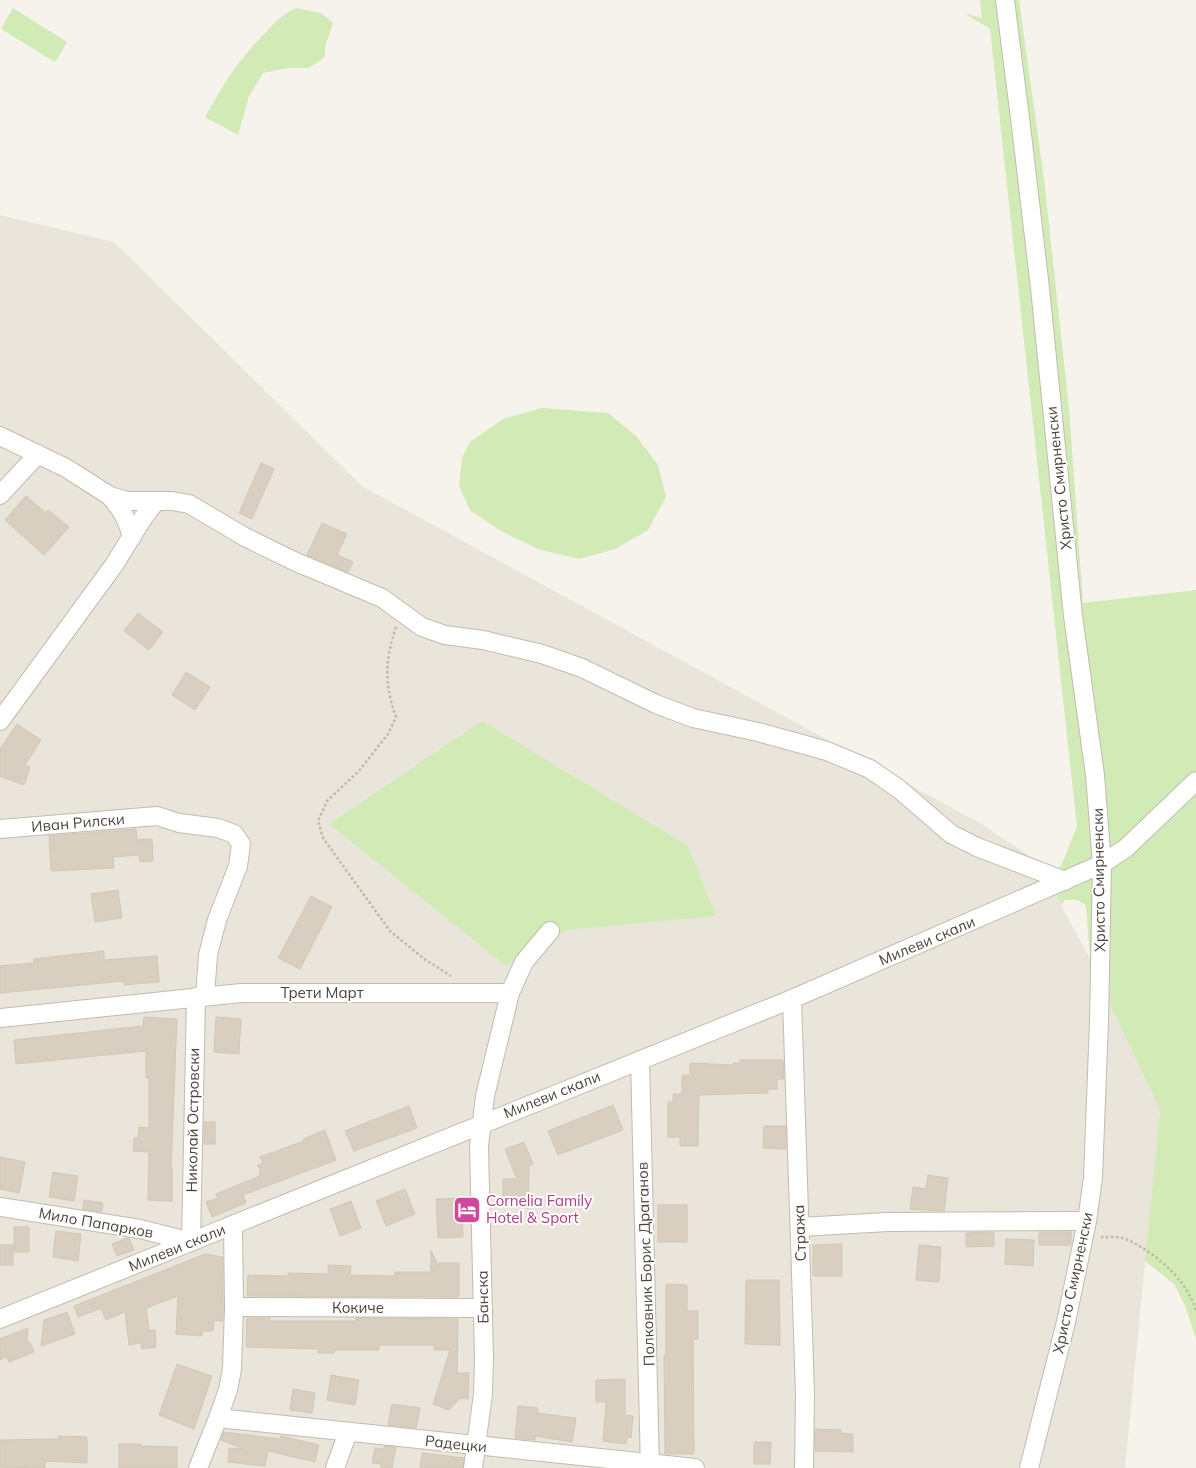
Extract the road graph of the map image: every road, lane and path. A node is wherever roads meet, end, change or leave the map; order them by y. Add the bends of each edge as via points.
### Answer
1 (1005, 0) edge
2 (0, 436) edge
3 (38, 454) junction
4 (0, 495) edge
5 (110, 496) junction
6 (156, 501) junction
7 (132, 537) junction
8 (402, 612) junction
9 (0, 721) edge
10 (1196, 782) edge
11 (157, 816) joint
12 (0, 829) edge
13 (1102, 864) junction
14 (1065, 881) junction
15 (550, 931) dead end
16 (454, 978) dead end
17 (510, 993) junction
18 (201, 996) junction
19 (792, 999) junction
20 (0, 1018) edge
21 (640, 1060) junction
22 (481, 1124) junction
23 (0, 1207) edge
24 (233, 1225) junction
25 (800, 1227) junction
26 (1086, 1229) junction
27 (191, 1242) junction
28 (234, 1307) junction
29 (483, 1308) junction
30 (1196, 1311) edge
31 (0, 1319) edge
32 (218, 1418) junction
33 (348, 1432) junction
34 (476, 1446) junction
35 (651, 1466) edge
36 (198, 1468) edge
37 (335, 1468) edge
38 (473, 1468) edge
39 (695, 1468) edge
40 (804, 1468) edge
41 (1029, 1468) edge

1 - 13 street, Христо Смирненски via 1040,288 1073,616 1095,775
2 - 3 street
3 - 4 street
3 - 5 street
5 - 6 street via 127,501
5 - 7 street via 129,523
6 - 7 street
6 - 8 street via 189,504 244,537 382,598
7 - 9 street
8 - 14 street via 422,627 445,635 542,654 582,668 693,718 827,751 870,769 899,789 951,834
8 - 16 path via 390,644 386,670 389,698 396,717 388,734 360,772 327,801 318,821 323,838 390,931
10 - 13 street, Милеви скали via 1126,848
11 - 12 street, Иван Рилски
11 - 18 street, Николай Островски via 179,823 218,828 234,834 241,844 238,866 208,954
13 - 14 street, Милеви скали
13 - 26 street, Христо Смирненски via 1093,1178
14 - 19 street, Милеви скали
15 - 17 street via 524,962
17 - 18 street, Трети Март
17 - 22 street
18 - 20 street, Трети Март
18 - 27 street, Николай Островски
19 - 21 street, Милеви скали
19 - 25 street, Стража
21 - 22 street, Милеви скали
21 - 35 street, Полковник Борис Драганов
22 - 24 street, Милеви скали
22 - 29 street, Банска
23 - 27 street, Мило Папарков via 140,1228
24 - 27 street, Милеви скали
24 - 28 street
25 - 26 street via 888,1222
25 - 40 street, Стража
26 - 30 path via 1126,1239 1161,1261 1187,1289
26 - 41 street, Христо Смирненски
27 - 31 street, Милеви скали
28 - 29 street, Кокиче
28 - 32 street via 232,1369
29 - 34 street, Банска via 483,1394
32 - 33 street, Радецки
32 - 36 street
33 - 34 street, Радецки
33 - 37 street
34 - 35 street, Радецки
34 - 38 street, Банска
35 - 39 street, Радецки

